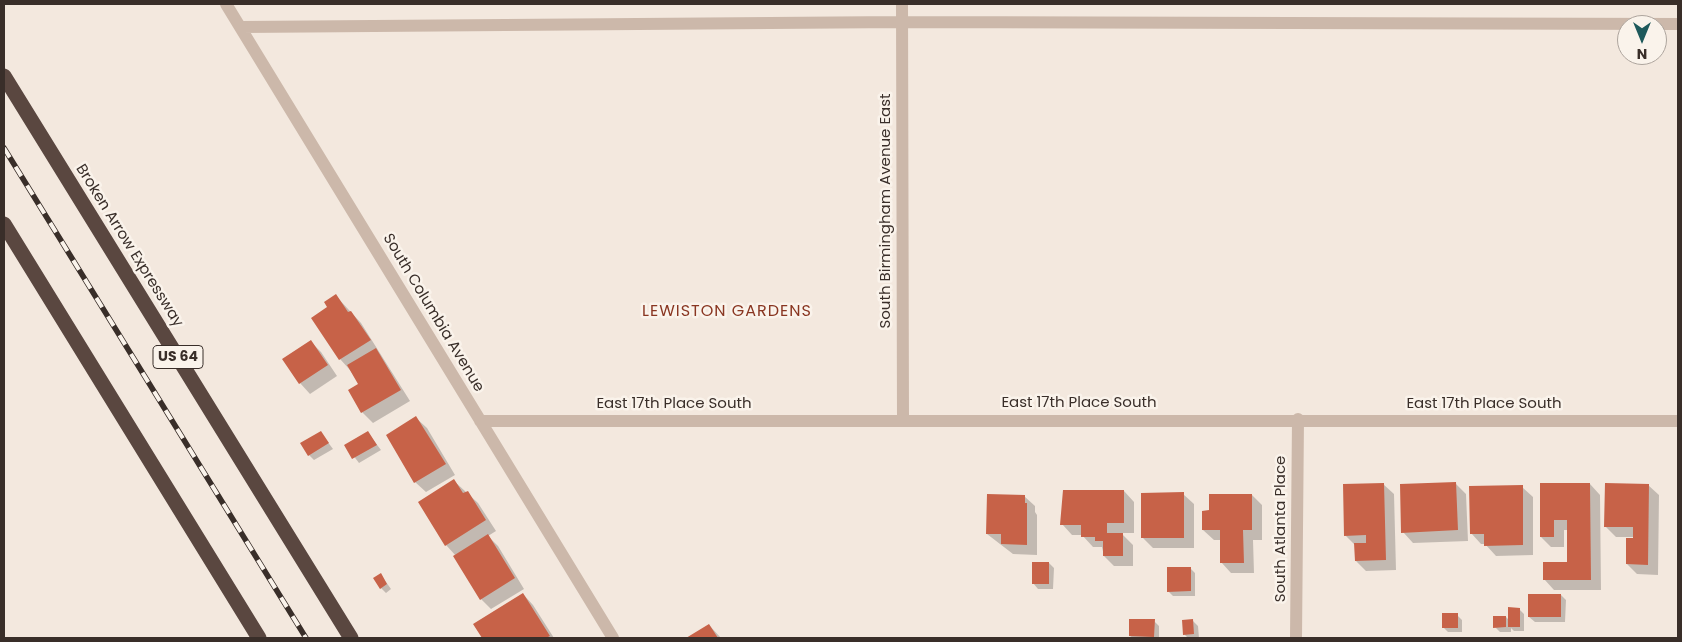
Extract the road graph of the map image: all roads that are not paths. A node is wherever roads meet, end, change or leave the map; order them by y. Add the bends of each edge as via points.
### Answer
1 (226, 4) edge
2 (902, 4) edge
3 (902, 22) junction
4 (1678, 24) edge
5 (240, 27) junction
6 (4, 76) edge
7 (4, 224) edge
8 (903, 419) junction
9 (1298, 419) junction
10 (480, 421) junction
11 (1678, 421) edge
12 (259, 638) edge
13 (351, 638) edge
14 (613, 638) edge
15 (1296, 638) edge

1 - 5 street, South Columbia Avenue
2 - 3 street, South Birmingham Avenue East
3 - 4 street
3 - 5 street
3 - 8 street, South Birmingham Avenue East
5 - 10 street, South Columbia Avenue
6 - 13 highway, Broken Arrow Expressway / US 64
7 - 12 highway
8 - 9 street, East 17th Place South
8 - 10 street, East 17th Place South
9 - 11 street, East 17th Place South
9 - 15 street, South Atlanta Place
10 - 14 street, South Columbia Avenue

